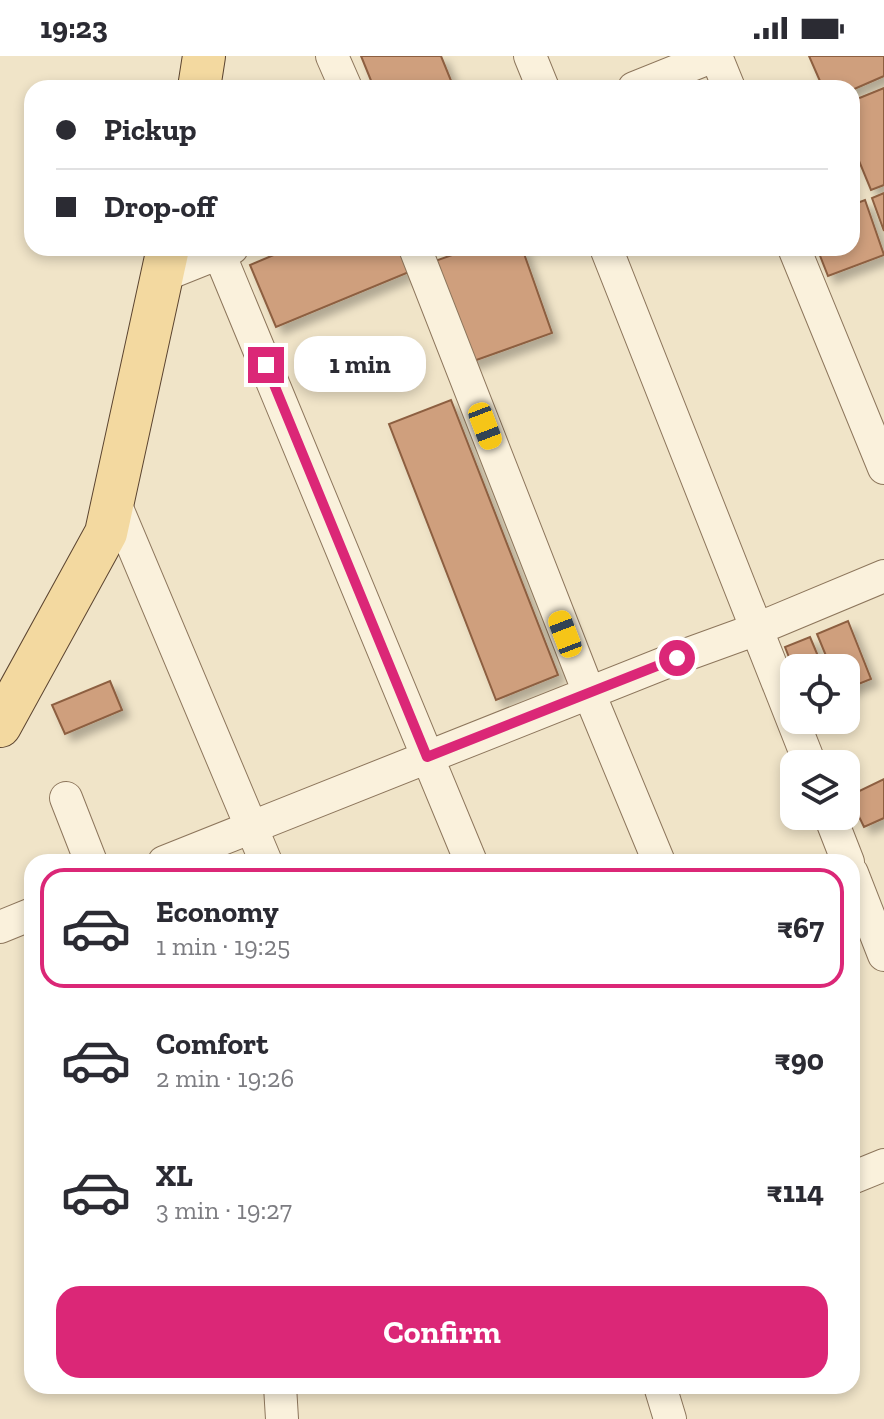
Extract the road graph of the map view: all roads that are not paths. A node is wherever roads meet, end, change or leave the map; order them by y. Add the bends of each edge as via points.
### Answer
1 (204, 56) edge
2 (332, 56) edge
3 (530, 56) edge
4 (715, 56) edge
5 (200, 80) edge
6 (342, 80) edge
7 (540, 80) edge
8 (654, 80) edge
9 (726, 80) edge
10 (198, 256) edge
11 (228, 256) edge
12 (418, 256) edge
13 (609, 256) edge
14 (797, 256) edge
15 (165, 262) edge
16 (884, 468) edge
17 (114, 501) junction
18 (884, 576) edge
19 (757, 629) junction
20 (589, 693) junction
21 (0, 726) edge
22 (805, 750) edge
23 (427, 757) junction
24 (66, 798) dead end
25 (251, 828) junction
26 (835, 830) edge
27 (88, 854) edge
28 (184, 854) edge
29 (262, 854) edge
30 (468, 854) edge
31 (656, 854) edge
32 (845, 854) edge
33 (860, 894) edge
34 (24, 917) edge
35 (0, 927) edge
36 (884, 955) edge
37 (884, 1165) edge
38 (860, 1175) edge
39 (280, 1394) edge
40 (662, 1394) edge
41 (282, 1419) edge
42 (670, 1419) edge

1 - 5 main road
2 - 6 street
3 - 7 street
4 - 8 street
4 - 9 street
10 - 15 street
11 - 23 street
12 - 20 street
13 - 19 street
14 - 16 street
15 - 17 main road
17 - 21 main road via 95,557
17 - 25 street
18 - 19 street
19 - 20 street
19 - 22 street
20 - 23 street
20 - 31 street
23 - 25 street
23 - 30 street
24 - 27 street
25 - 28 street
25 - 29 street
26 - 32 street
33 - 36 street
34 - 35 street
37 - 38 street
39 - 41 street
40 - 42 street

